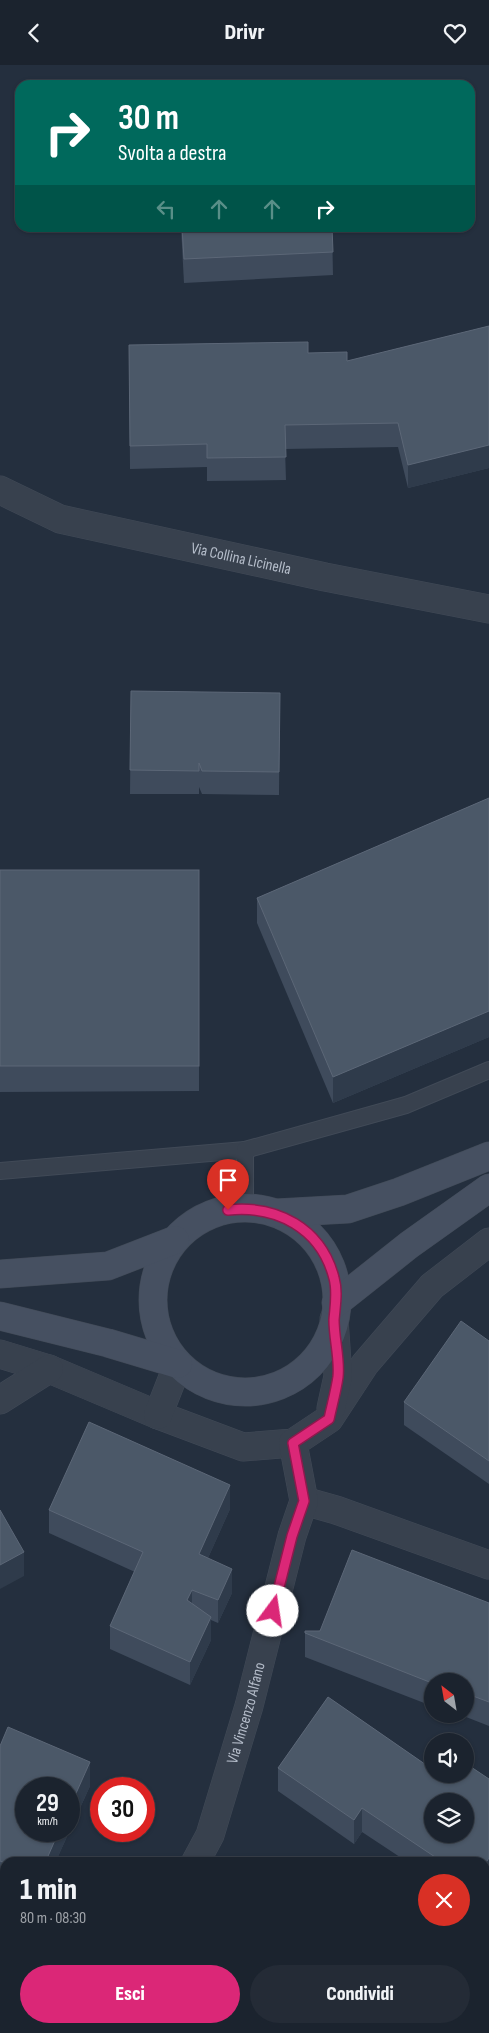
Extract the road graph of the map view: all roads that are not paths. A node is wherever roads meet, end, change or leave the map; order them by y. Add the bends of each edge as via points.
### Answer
1 (0, 490) edge
2 (489, 609) edge
3 (489, 1069) edge
4 (245, 1150) junction
5 (489, 1156) edge
6 (0, 1171) edge
7 (489, 1188) edge
8 (245, 1208) junction
9 (276, 1213) junction
10 (176, 1240) junction
11 (489, 1242) edge
12 (0, 1274) edge
13 (335, 1311) junction
14 (0, 1316) edge
15 (0, 1354) edge
16 (178, 1364) junction
17 (49, 1369) junction
18 (0, 1400) edge
19 (158, 1415) junction
20 (329, 1419) junction
21 (293, 1443) junction
22 (304, 1501) junction
23 (489, 1565) edge
24 (198, 1857) edge

1 - 2 street, Via Collina Licinella via 60,519
3 - 4 lane via 406,1105
4 - 6 lane
4 - 8 lane
5 - 9 main road via 348,1209
7 - 13 main road via 409,1245
8 - 9 main road
8 - 10 main road via 200,1220
9 - 13 main road via 302,1229 324,1253 334,1280
10 - 12 main road via 108,1266
10 - 16 main road via 161,1263 153,1304 157,1328
11 - 20 street via 432,1287 365,1364
13 - 16 main road via 328,1337 316,1358 304,1370 269,1389 221,1389 197,1378
13 - 20 street via 338,1376
14 - 16 main road
15 - 17 street
16 - 19 street
17 - 18 street
17 - 19 street
19 - 21 street via 244,1447
20 - 21 street
21 - 22 street, Via Vincenzo Alfano
22 - 23 street
22 - 24 street, Via Vincenzo Alfano via 292,1536 249,1706 210,1835

